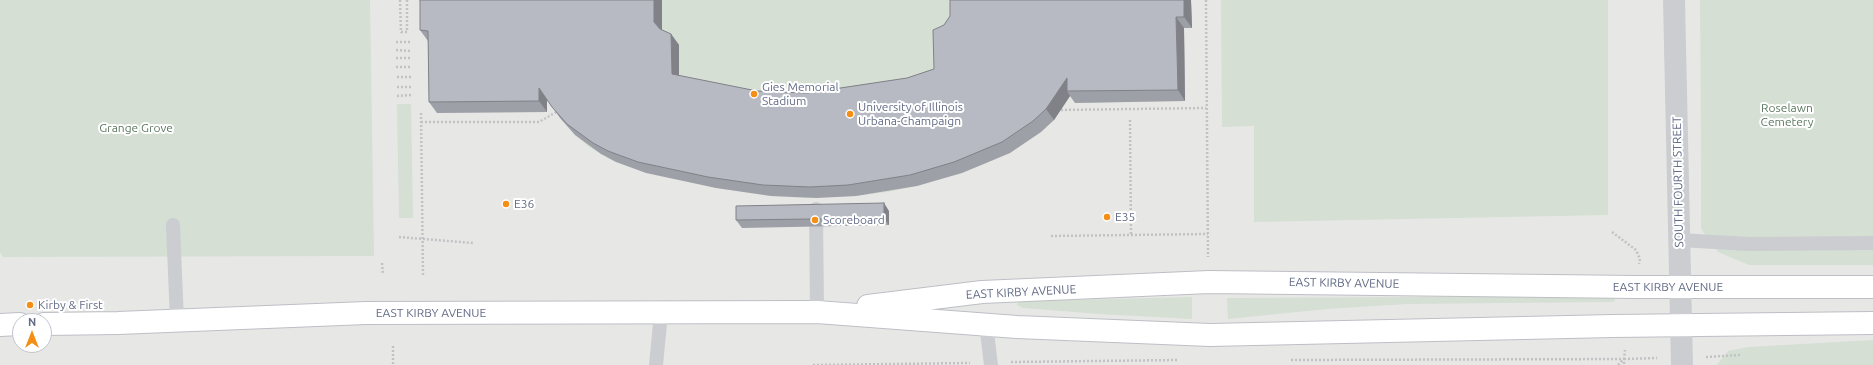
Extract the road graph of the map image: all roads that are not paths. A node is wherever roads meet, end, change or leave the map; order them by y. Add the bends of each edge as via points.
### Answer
1 (1674, 0) edge
2 (816, 208) edge
3 (173, 225) dead end
4 (1680, 240) junction
5 (1873, 243) edge
6 (1680, 286) junction
7 (1873, 286) edge
8 (817, 312) junction
9 (661, 313) junction
10 (177, 321) junction
11 (1873, 323) edge
12 (12, 324) edge
13 (52, 324) edge
14 (986, 324) junction
15 (0, 325) edge
16 (1682, 326) junction
17 (656, 365) edge
18 (991, 365) edge
19 (1682, 365) edge

1 - 4 street, SOUTH FOURTH STREET
2 - 8 lane
3 - 10 lane
4 - 5 lane via 1749,244
4 - 6 street, SOUTH FOURTH STREET
6 - 7 main road, EAST KIRBY AVENUE
6 - 8 main road, EAST KIRBY AVENUE via 1209,282 982,292
6 - 16 street, SOUTH FOURTH STREET
8 - 9 main road, EAST KIRBY AVENUE
8 - 14 main road, EAST KIRBY AVENUE
9 - 10 main road, EAST KIRBY AVENUE via 366,313
9 - 17 lane
10 - 13 main road, EAST KIRBY AVENUE
11 - 16 main road, EAST KIRBY AVENUE
12 - 15 main road
14 - 16 main road, EAST KIRBY AVENUE via 1210,335
14 - 18 lane
16 - 19 street, SOUTH FOURTH STREET

